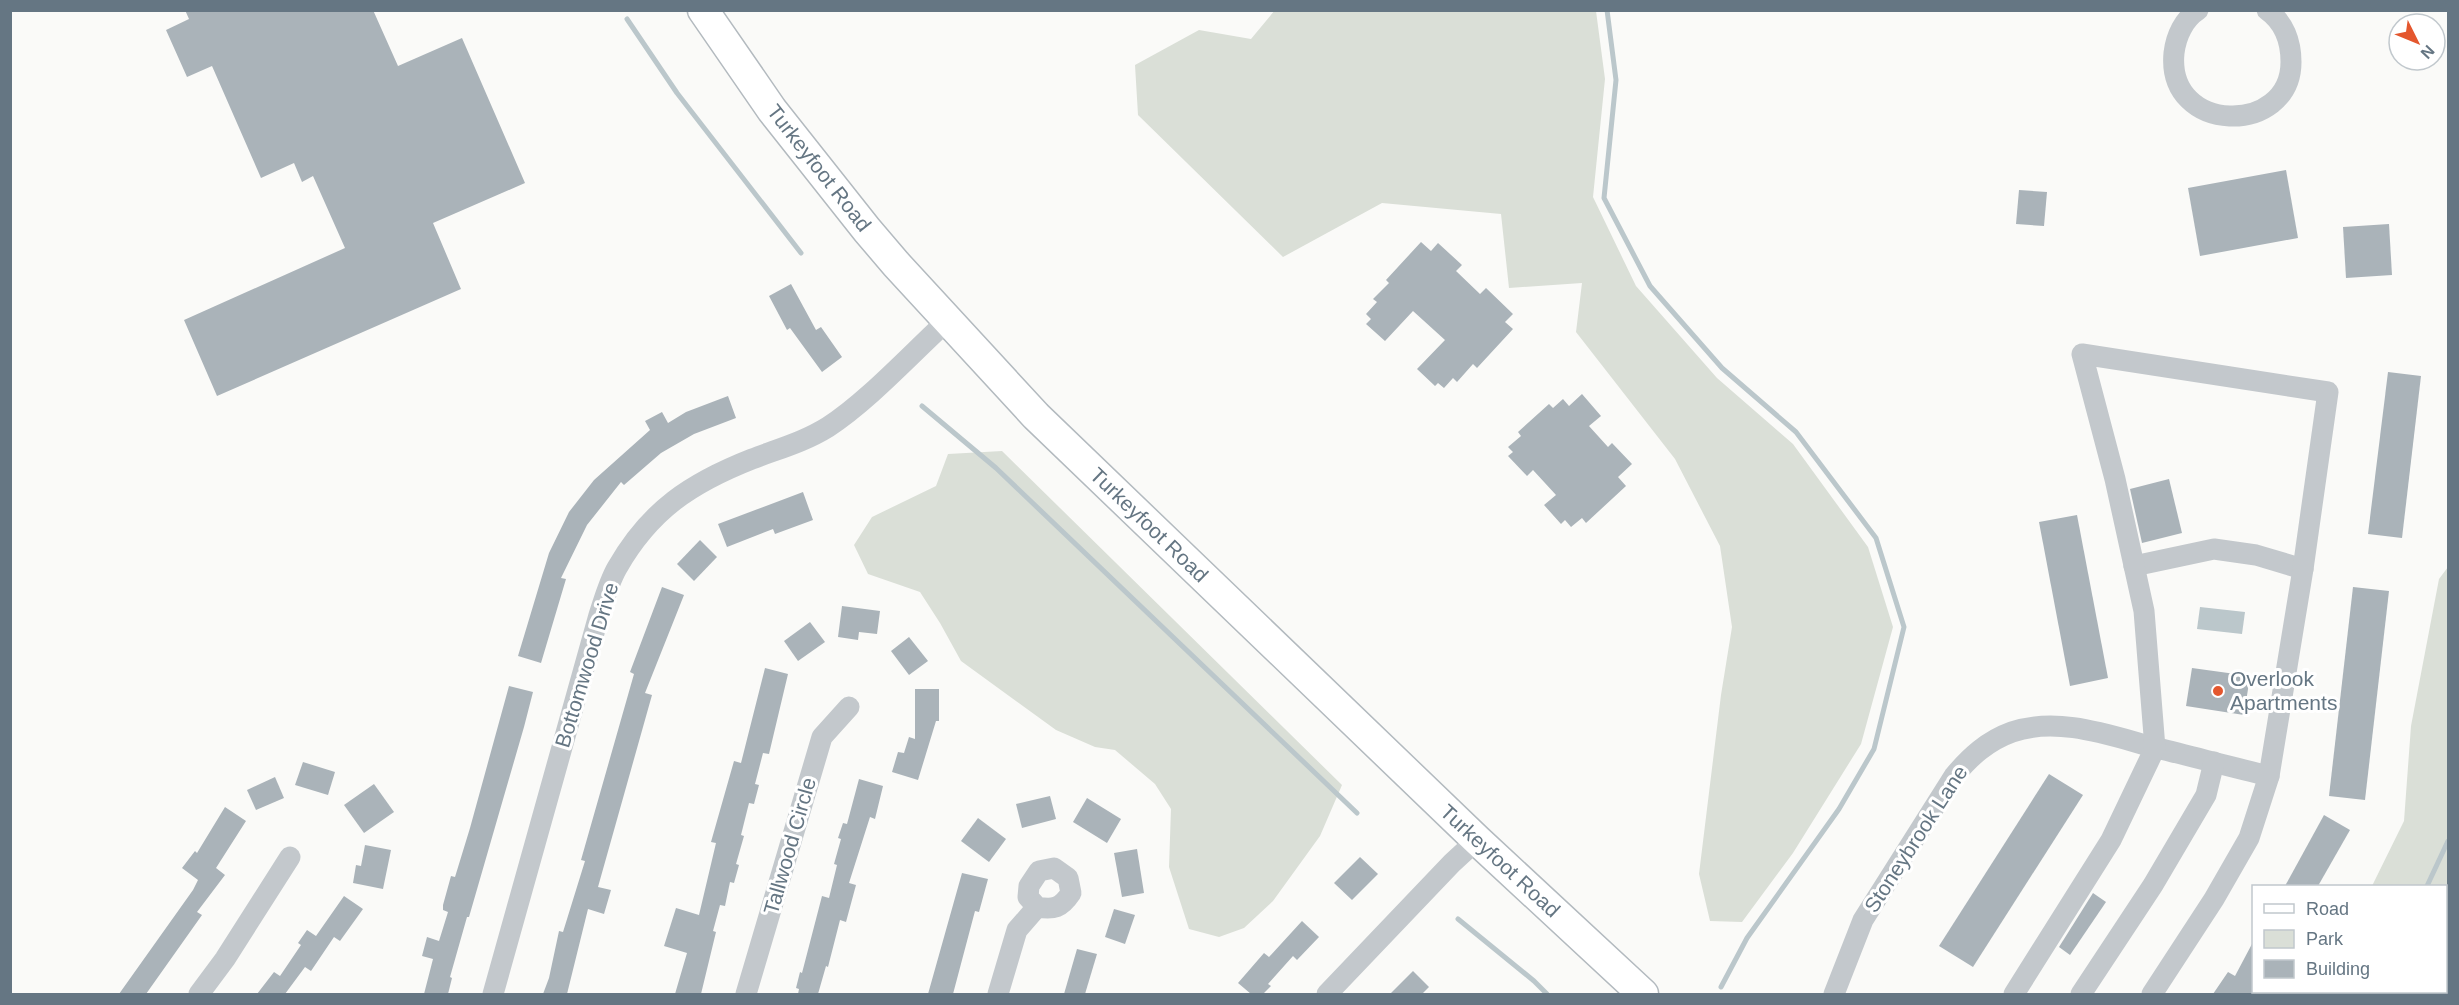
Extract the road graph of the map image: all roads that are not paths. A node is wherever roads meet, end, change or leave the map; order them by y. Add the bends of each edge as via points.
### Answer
1 (703, 10) edge
2 (2198, 10) edge
3 (2267, 10) edge
4 (947, 321) junction
5 (2134, 566) junction
6 (2303, 569) junction
7 (849, 707) dead end
8 (2155, 748) junction
9 (2214, 762) junction
10 (2269, 776) junction
11 (1477, 840) junction
12 (290, 857) dead end
13 (1036, 907) dead end
14 (1837, 986) edge
15 (199, 994) edge
16 (493, 994) edge
17 (746, 994) edge
18 (999, 994) edge
19 (1327, 994) edge
20 (1643, 994) edge
21 (1817, 994) edge
22 (2014, 994) edge
23 (2081, 994) edge
24 (2152, 994) edge

1 - 4 main road, Turkeyfoot Road via 828,182
2 - 3 street via 2182,27 2175,43 2177,79 2200,108 2218,116 2237,117 2273,102 2285,86 2291,68 2291,48 2284,30
4 - 11 main road, Turkeyfoot Road via 1036,416
4 - 16 street, Bottomwood Drive via 827,427 794,445 693,486 667,505 636,539 616,570 599,615
5 - 6 street via 2214,549 2256,555
5 - 6 street via 2082,354 2328,392
5 - 8 street via 2144,611
6 - 10 street
7 - 17 street, Tallwood Circle via 822,736
8 - 9 street, Stoneybrook Lane
8 - 14 street, Stoneybrook Lane via 2060,726 2013,732 1989,742 1954,776 1863,920
8 - 22 street via 2111,840
9 - 10 street, Stoneybrook Lane
9 - 23 street via 2206,795
10 - 24 street via 2248,838 2214,899
11 - 19 street
11 - 20 main road, Turkeyfoot Road
12 - 15 street
13 - 18 street via 1017,930
14 - 21 street

